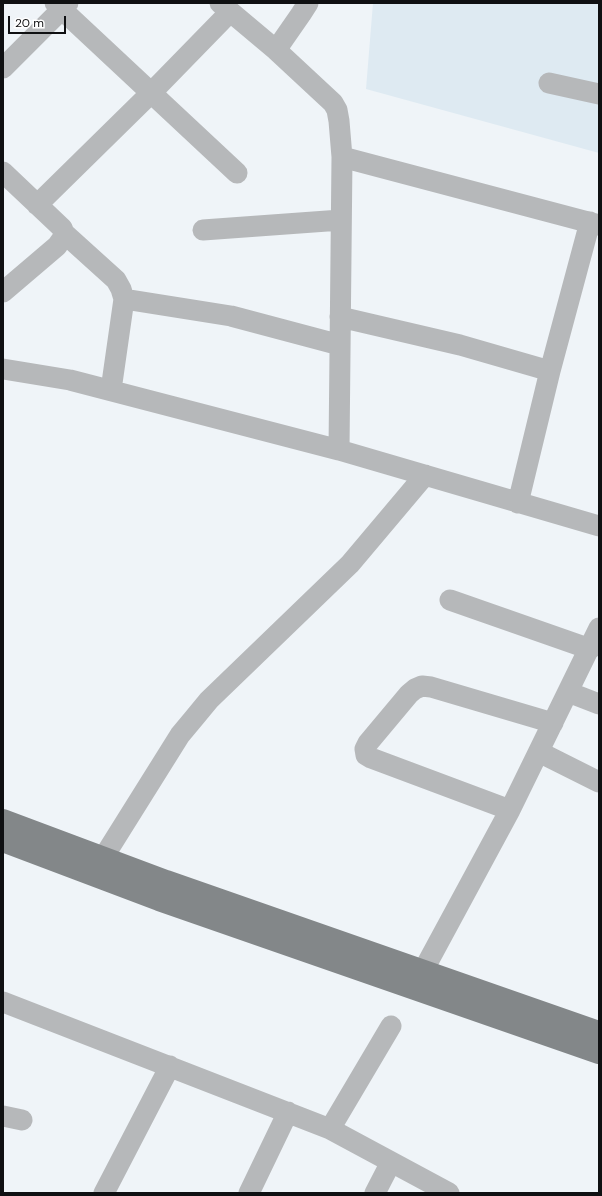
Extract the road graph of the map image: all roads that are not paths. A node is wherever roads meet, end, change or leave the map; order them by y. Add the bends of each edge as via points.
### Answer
1 (308, 3) edge
2 (61, 5) edge
3 (225, 7) edge
4 (276, 50) junction
5 (3, 68) edge
6 (549, 83) dead end
7 (152, 92) junction
8 (599, 94) edge
9 (342, 157) junction
10 (3, 172) edge
11 (237, 173) dead end
12 (37, 205) junction
13 (341, 220) junction
14 (594, 224) edge
15 (203, 230) dead end
16 (64, 233) junction
17 (3, 292) edge
18 (124, 299) junction
19 (340, 317) junction
20 (340, 345) junction
21 (3, 369) edge
22 (550, 370) junction
23 (111, 390) junction
24 (339, 450) junction
25 (425, 475) junction
26 (518, 503) junction
27 (599, 526) edge
28 (450, 600) dead end
29 (596, 637) edge
30 (568, 692) junction
31 (599, 704) edge
32 (553, 724) junction
33 (539, 752) junction
34 (599, 782) edge
35 (510, 810) junction
36 (3, 820) edge
37 (3, 841) edge
38 (102, 858) junction
39 (423, 971) junction
40 (3, 1002) edge
41 (391, 1026) dead end
42 (599, 1032) edge
43 (599, 1053) edge
44 (170, 1066) junction
45 (288, 1112) junction
46 (330, 1128) junction
47 (391, 1162) junction
48 (104, 1193) edge
49 (249, 1193) edge
50 (375, 1193) edge
51 (449, 1193) edge

1 - 4 street
2 - 5 street
2 - 7 street
3 - 4 street
3 - 7 street
4 - 9 street via 333,103 339,121
6 - 8 street
7 - 11 street
7 - 12 street
9 - 13 street
9 - 14 street
10 - 12 street
12 - 16 street via 62,228
13 - 15 street
13 - 19 street
14 - 22 street
16 - 17 street via 57,246
16 - 18 street via 116,280
18 - 20 street via 231,316
18 - 23 street
19 - 20 street
19 - 22 street via 460,345
20 - 24 street
21 - 23 street
22 - 26 street
23 - 24 street
24 - 25 street
25 - 26 street
25 - 38 street via 350,564 209,700 180,735
26 - 27 street
28 - 29 street
29 - 30 street
30 - 31 street
30 - 32 street
32 - 33 street
32 - 35 street via 422,686 409,694 365,749 366,755 371,758
33 - 34 street
33 - 35 street
35 - 39 street
36 - 38 main road
37 - 43 main road via 167,903
38 - 39 main road
39 - 42 main road
40 - 44 street
41 - 46 street
44 - 45 street
44 - 48 street
45 - 46 street
45 - 49 street
46 - 47 street
47 - 50 street
47 - 51 street

